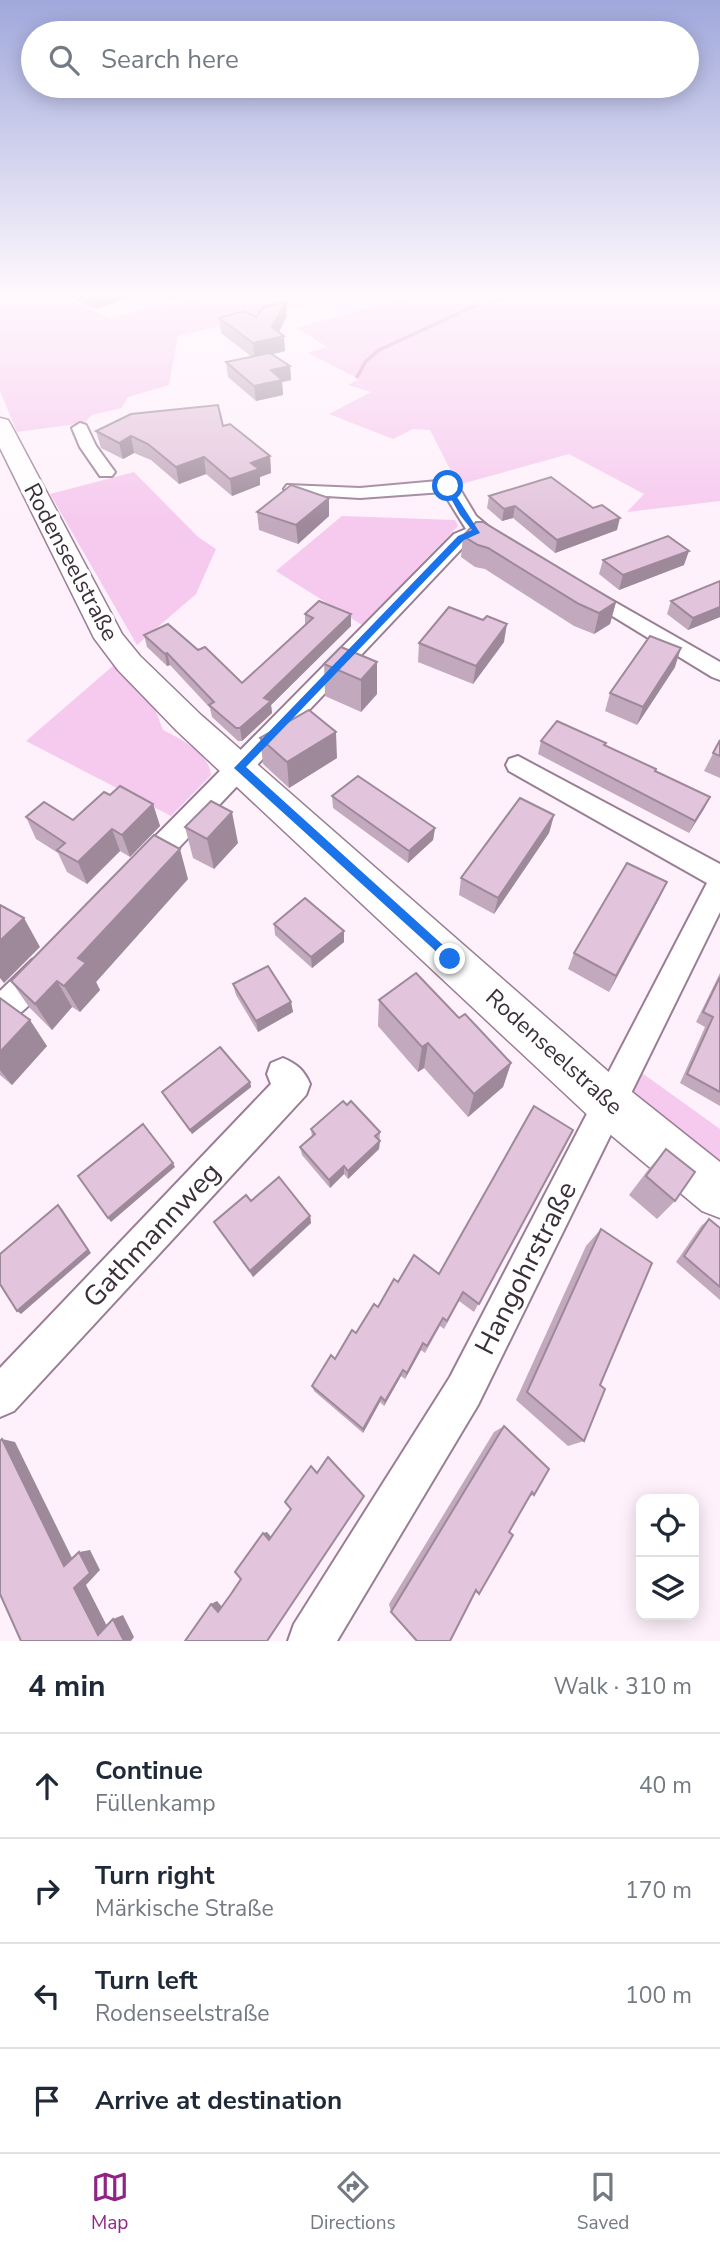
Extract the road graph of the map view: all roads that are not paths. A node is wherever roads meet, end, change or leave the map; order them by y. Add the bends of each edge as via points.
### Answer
1 (0, 425) edge
2 (80, 428) dead end
3 (106, 471) dead end
4 (447, 483) joint
5 (293, 489) edge
6 (477, 531) junction
7 (506, 544) edge
8 (569, 582) edge
9 (720, 671) edge
10 (518, 765) dead end
11 (240, 768) junction
12 (720, 877) edge
13 (128, 882) edge
14 (720, 884) edge
15 (64, 947) edge
16 (0, 1013) edge
17 (283, 1074) dead end
18 (610, 1104) junction
19 (720, 1193) edge
20 (0, 1398) edge
21 (311, 1641) edge

1 - 11 main road, Rodenseelstraße via 109,638 129,663
2 - 3 street
4 - 5 street via 360,493
4 - 6 street
6 - 7 street
6 - 11 street via 461,538
8 - 9 street
10 - 12 street
11 - 13 street
11 - 18 main road, Rodenseelstraße
14 - 18 street, Hangohrstraße
15 - 16 street
17 - 20 street, Gathmannweg via 294,1084
18 - 19 main road, Rodenseelstraße
18 - 21 street, Hangohrstraße via 464,1391

